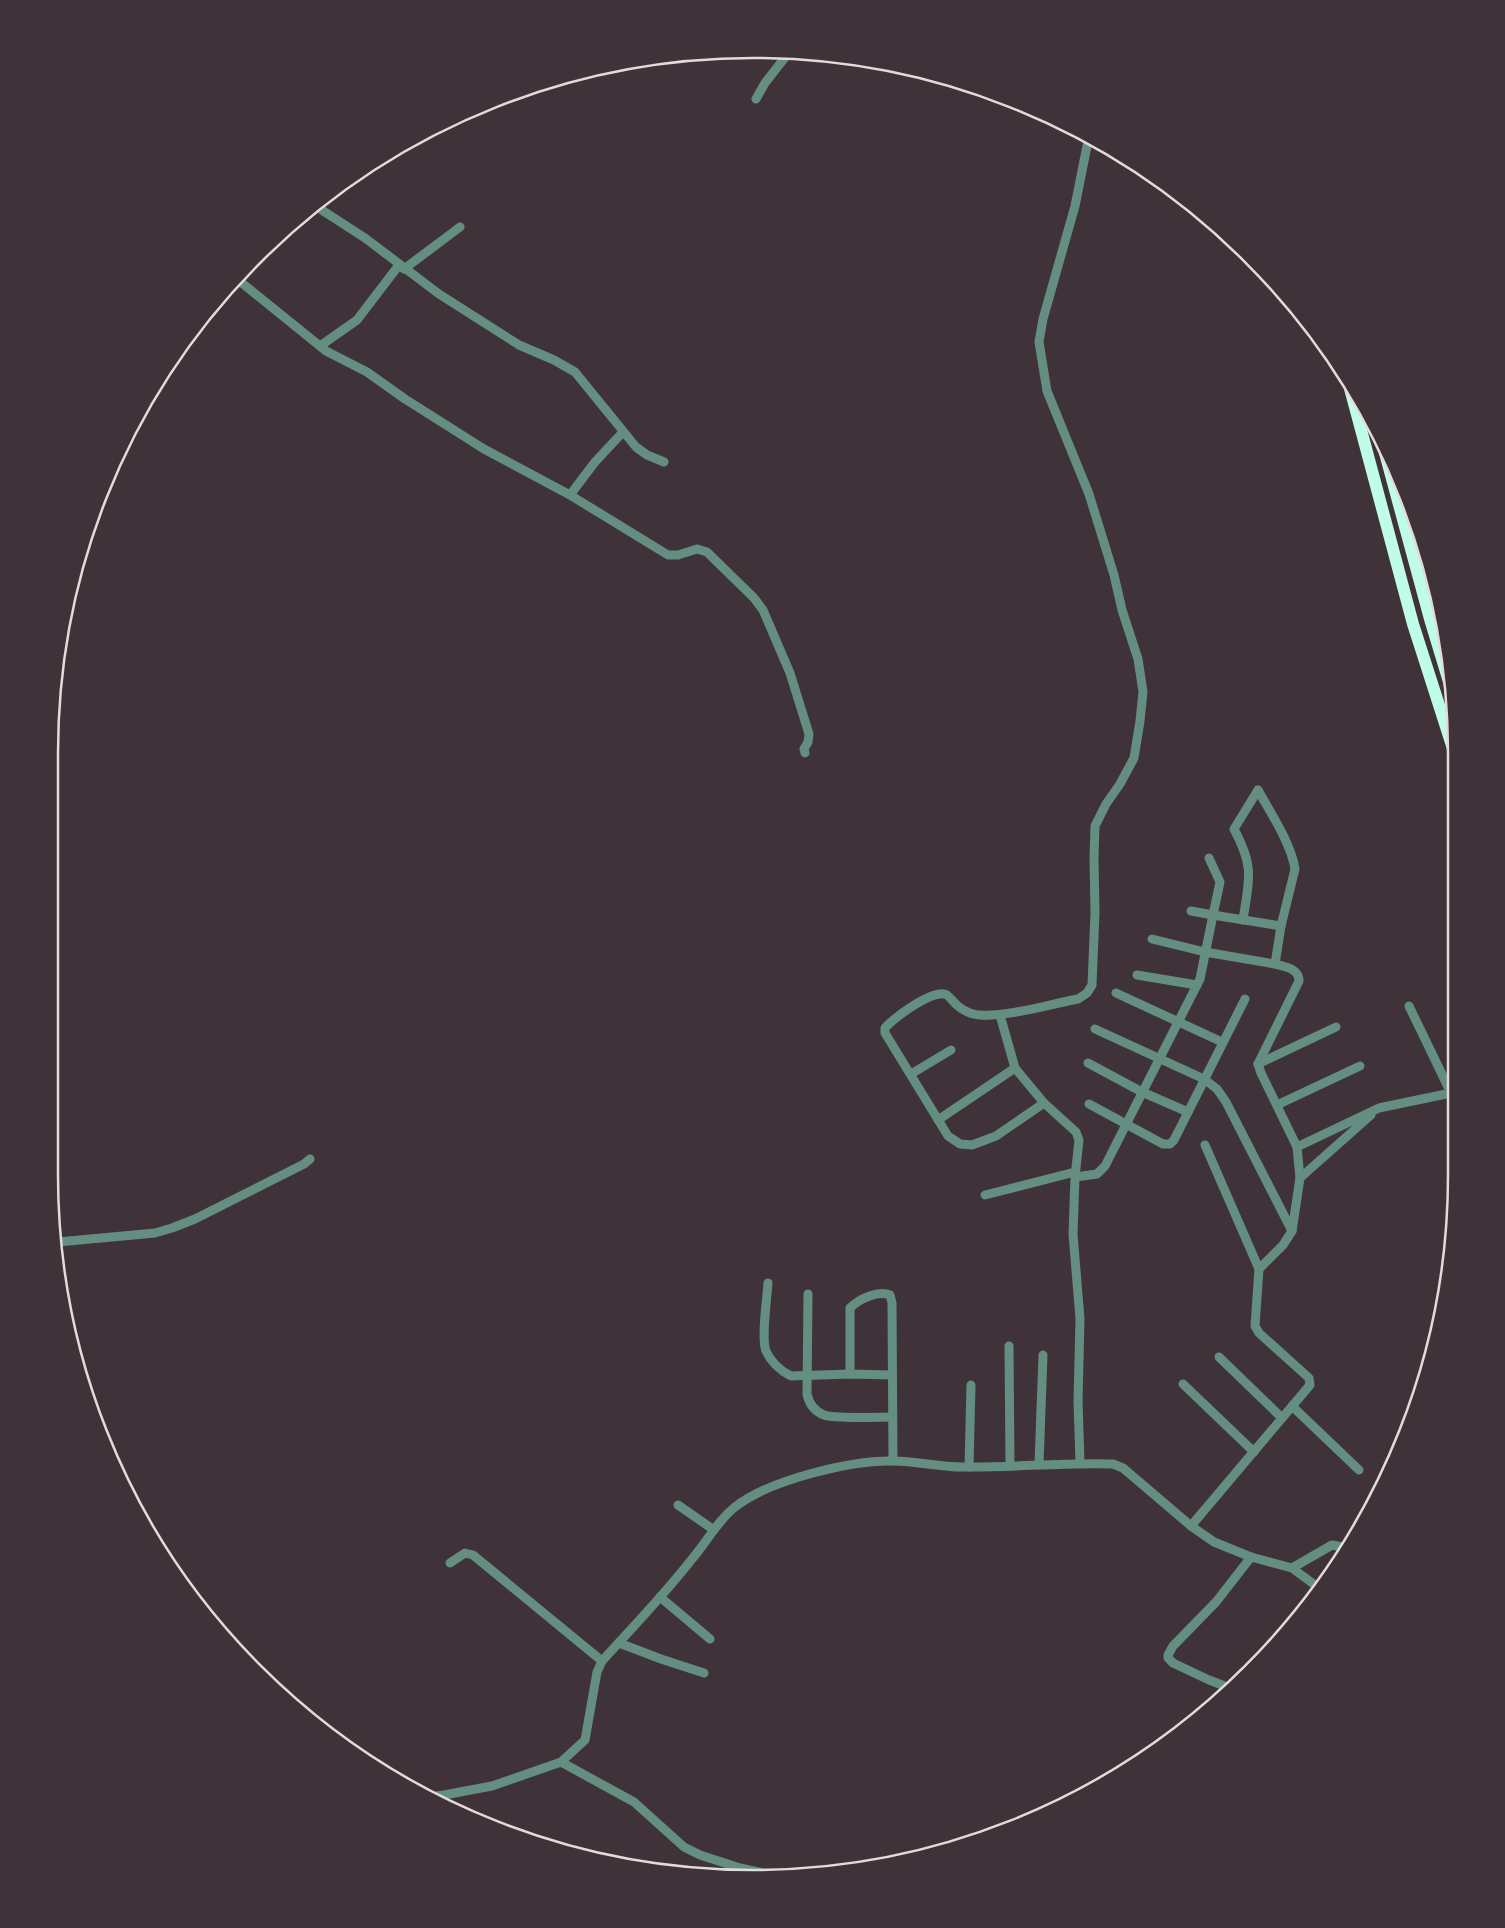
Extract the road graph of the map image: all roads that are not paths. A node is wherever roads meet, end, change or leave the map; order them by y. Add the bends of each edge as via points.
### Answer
1 (783, 59) edge
2 (756, 99) dead end
3 (1088, 144) edge
4 (320, 209) edge
5 (460, 227) dead end
6 (402, 267) junction
7 (241, 282) edge
8 (320, 346) junction
9 (1352, 402) edge
10 (623, 432) junction
11 (664, 462) dead end
12 (1394, 484) edge
13 (570, 494) junction
14 (1440, 653) edge
15 (1447, 730) edge
16 (805, 753) dead end
17 (1209, 858) dead end
18 (1191, 911) dead end
19 (1213, 915) junction
20 (1243, 920) junction
21 (1281, 926) junction
22 (1152, 939) dead end
23 (1205, 952) junction
24 (1275, 964) junction
25 (1137, 975) dead end
26 (1197, 985) junction
27 (1116, 993) dead end
28 (1245, 999) dead end
29 (1409, 1006) dead end
30 (1000, 1015) junction
31 (1177, 1022) junction
32 (1336, 1027) dead end
33 (1095, 1029) dead end
34 (1222, 1042) junction
35 (951, 1050) dead end
36 (1159, 1058) junction
37 (1088, 1063) dead end
38 (1258, 1064) junction
39 (1360, 1066) dead end
40 (1015, 1068) junction
41 (911, 1074) junction
42 (1204, 1079) junction
43 (1448, 1086) edge
44 (1142, 1092) junction
45 (1448, 1097) edge
46 (1044, 1103) junction
47 (1089, 1104) dead end
48 (1277, 1105) junction
49 (1379, 1108) junction
50 (1188, 1112) junction
51 (938, 1120) junction
52 (1126, 1125) junction
53 (1205, 1145) dead end
54 (1297, 1147) junction
55 (310, 1159) dead end
56 (1075, 1175) junction
57 (1300, 1178) junction
58 (984, 1195) dead end
59 (1292, 1231) junction
60 (61, 1242) edge
61 (1259, 1269) junction
62 (768, 1283) dead end
63 (808, 1294) dead end
64 (1009, 1346) dead end
65 (1043, 1355) dead end
66 (1219, 1357) dead end
67 (850, 1374) junction
68 (891, 1375) junction
69 (808, 1376) junction
70 (1183, 1384) dead end
71 (971, 1385) dead end
72 (1292, 1406) junction
73 (892, 1417) junction
74 (1282, 1418) junction
75 (1254, 1452) junction
76 (893, 1461) junction
77 (1080, 1463) junction
78 (1039, 1464) junction
79 (1010, 1465) junction
80 (969, 1467) junction
81 (1359, 1470) dead end
82 (678, 1505) dead end
83 (1191, 1526) junction
84 (714, 1530) junction
85 (1340, 1546) edge
86 (1250, 1557) junction
87 (450, 1563) dead end
88 (1292, 1568) junction
89 (1314, 1584) edge
90 (660, 1597) junction
91 (710, 1639) dead end
92 (619, 1642) junction
93 (602, 1661) junction
94 (704, 1673) dead end
95 (1224, 1686) edge
96 (562, 1762) junction
97 (440, 1796) edge
98 (748, 1870) edge

1 - 2 street
3 - 30 street via 1039,342 1046,391 1089,494 1138,659 1143,692 1134,758 1095,826 1092,985 1078,999
4 - 6 street
5 - 6 street
6 - 8 street via 357,320
6 - 10 street via 519,345 575,372
7 - 8 street
8 - 13 street via 367,372 484,449
9 - 15 highway via 1413,624
10 - 11 street via 636,447
10 - 13 street
12 - 14 highway
13 - 16 street via 668,554 678,555 697,549 708,552 746,589 763,610 790,673 809,734
17 - 19 street via 1220,882
18 - 19 street
19 - 20 street
19 - 23 street
20 - 21 street
20 - 21 street via 1250,877 1244,848 1234,829 1258,790 1294,863
21 - 24 street
22 - 23 street
23 - 24 street
23 - 26 street
24 - 38 street via 1296,972 1299,982
25 - 26 street
26 - 31 street
27 - 31 street
28 - 34 street
29 - 43 street
30 - 40 street
30 - 41 street via 970,1013 943,994 926,998 885,1028
31 - 34 street
31 - 36 street
32 - 38 street
33 - 36 street
34 - 42 street
35 - 41 street
36 - 42 street
36 - 44 street
37 - 44 street
38 - 48 street
39 - 48 street
40 - 46 street
40 - 51 street
41 - 51 street
42 - 50 street
42 - 59 street via 1226,1102
44 - 50 street
44 - 52 street
45 - 49 street
46 - 51 street via 996,1136 972,1145 960,1144 948,1136
46 - 56 street via 1076,1132 1079,1148
47 - 52 street
48 - 54 street
49 - 54 street
49 - 57 street
50 - 52 street via 1174,1140 1167,1145
52 - 56 street via 1100,1173
53 - 61 street
54 - 57 street
55 - 60 street via 172,1228 155,1233
56 - 58 street
56 - 77 street via 1073,1234 1080,1319
57 - 59 street
59 - 61 street
61 - 72 street via 1256,1329 1310,1381 1309,1387
62 - 69 street via 766,1352 784,1373
63 - 69 street
64 - 79 street
65 - 78 street
66 - 74 street
67 - 68 street
67 - 68 street via 850,1308 885,1293 890,1295 892,1303
67 - 69 street
68 - 73 street
69 - 73 street via 808,1401 826,1416
70 - 75 street
71 - 80 street
72 - 74 street
72 - 81 street
73 - 76 street
74 - 75 street
75 - 83 street
76 - 80 street
76 - 84 street via 853,1465 789,1480 747,1499 727,1514
77 - 78 street
77 - 83 street via 1113,1464 1123,1468
78 - 79 street
79 - 80 street
82 - 84 street
83 - 86 street via 1214,1542
84 - 90 street
85 - 88 street via 1332,1545
86 - 88 street
86 - 95 street via 1216,1602 1168,1654 1173,1663
87 - 93 street via 466,1553 473,1555
88 - 89 street
90 - 91 street
90 - 92 street
92 - 93 street
92 - 94 street
93 - 96 street via 597,1672 585,1740
96 - 97 street via 492,1786
96 - 98 street via 634,1802 684,1848

